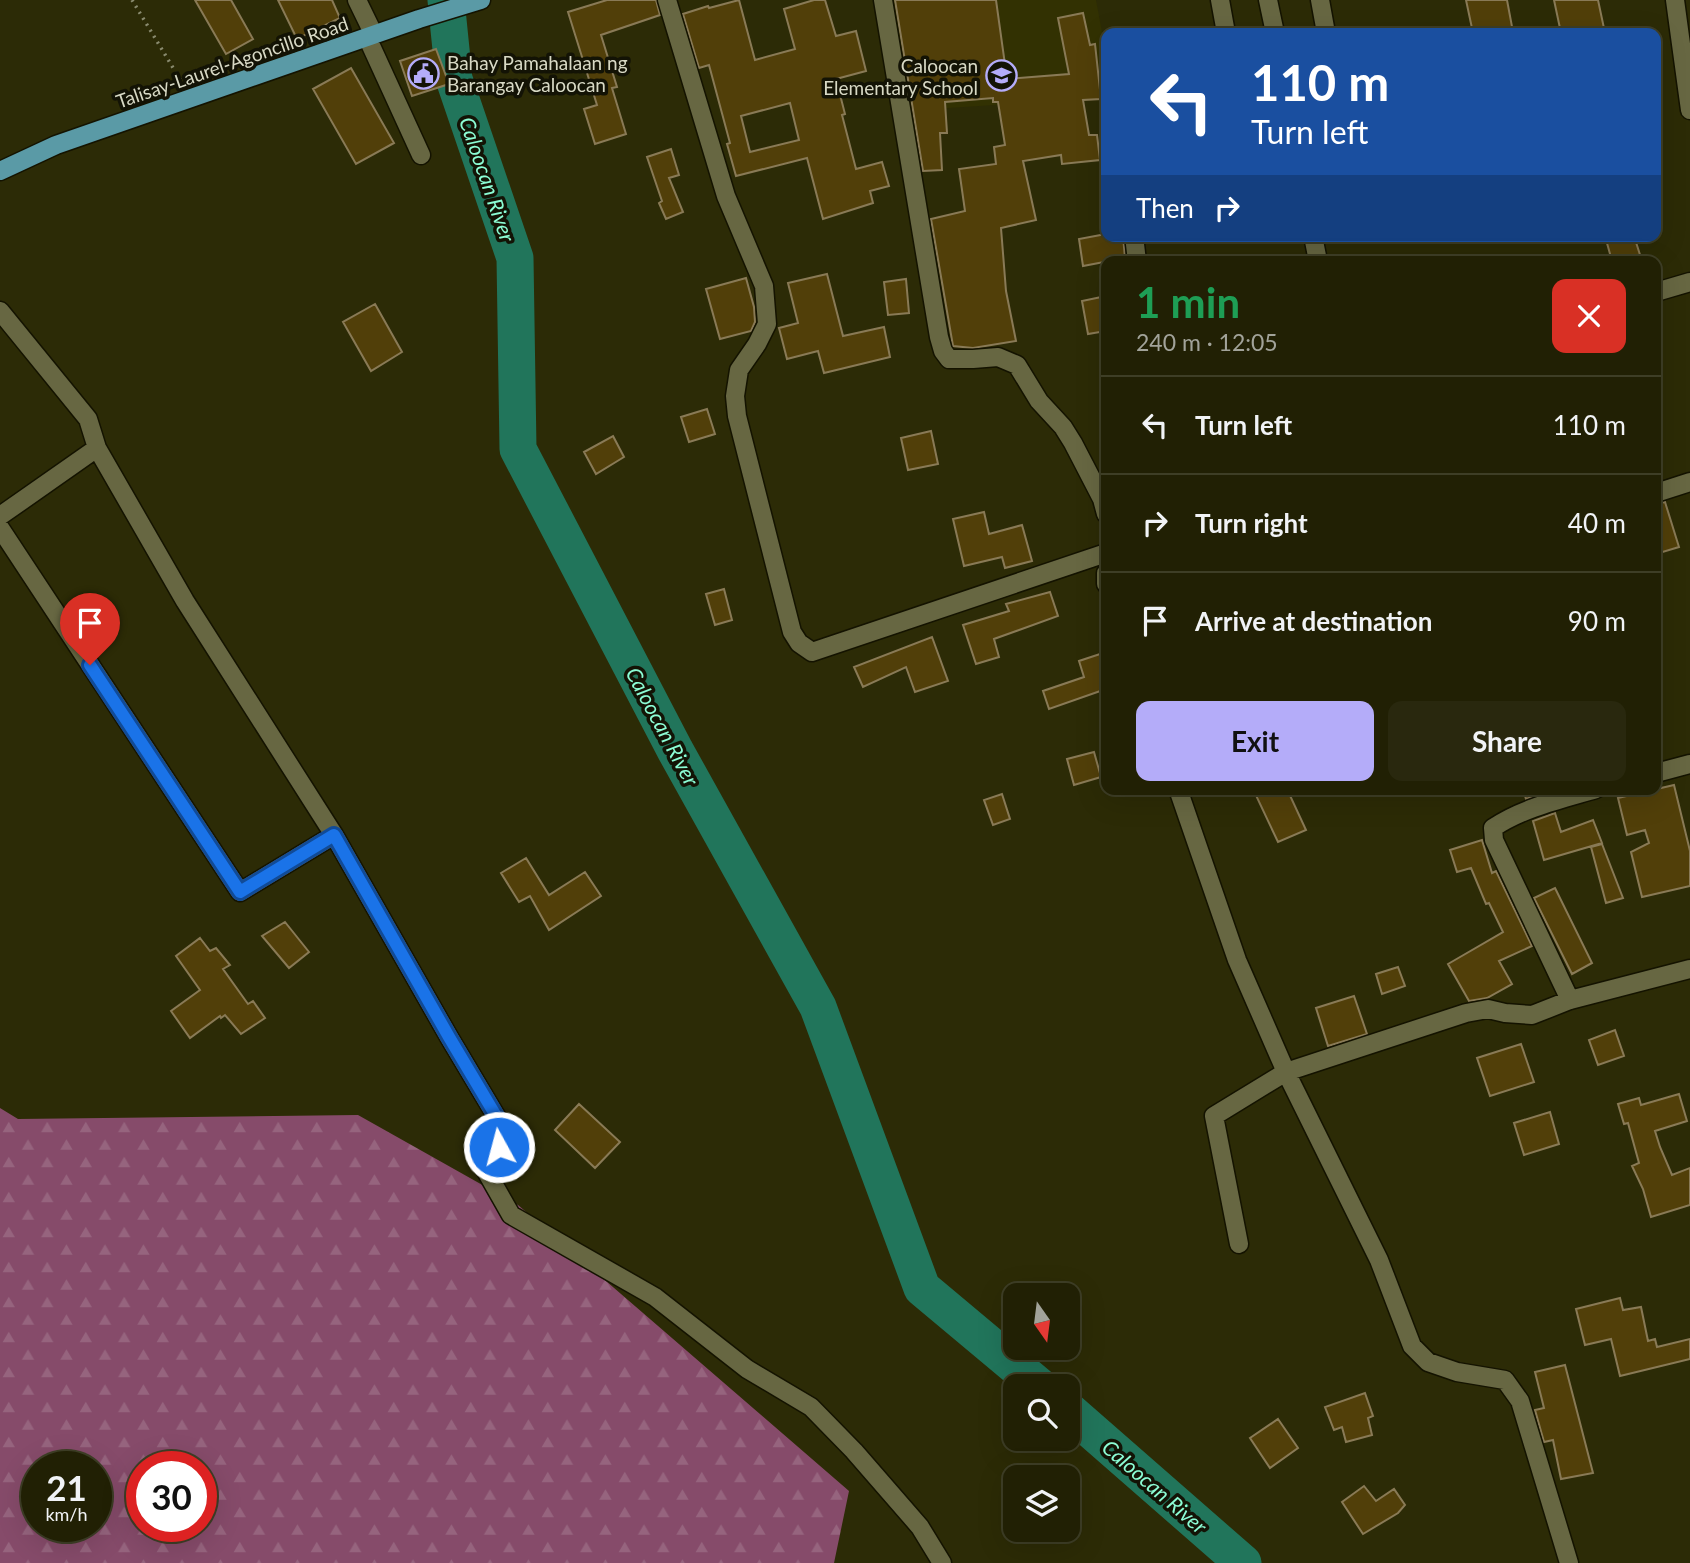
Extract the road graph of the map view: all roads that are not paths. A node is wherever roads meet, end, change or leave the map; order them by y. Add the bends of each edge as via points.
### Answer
1 (357, 0) edge
2 (481, 0) edge
3 (667, 0) edge
4 (883, 0) edge
5 (1220, 0) edge
6 (1268, 0) edge
7 (1320, 0) edge
8 (1675, 0) edge
9 (1225, 28) edge
10 (1275, 28) edge
11 (1325, 28) edge
12 (370, 36) junction
13 (1690, 110) edge
14 (421, 155) dead end
15 (0, 172) edge
16 (1690, 282) edge
17 (1661, 291) edge
18 (0, 311) edge
19 (97, 448) junction
20 (1690, 482) edge
21 (1661, 492) edge
22 (1101, 497) edge
23 (0, 516) edge
24 (0, 528) edge
25 (1101, 555) edge
26 (1690, 764) edge
27 (1661, 772) edge
28 (1180, 795) edge
29 (1578, 795) edge
30 (334, 835) junction
31 (1690, 969) edge
32 (1570, 1000) junction
33 (1286, 1072) junction
34 (1238, 1244) dead end
35 (942, 1563) edge
36 (1569, 1563) edge

1 - 12 street
2 - 12 main road, Talisay-Laurel-Agoncillo Road
3 - 25 street via 726,196 764,286 767,324 739,370 735,396 781,591 799,643 812,652
4 - 22 street via 943,351 949,359 998,357 1017,365 1039,401 1063,427
5 - 9 street
6 - 10 street
7 - 11 street
8 - 13 street
12 - 14 street
12 - 15 main road, Talisay-Laurel-Agoncillo Road via 56,145
16 - 17 street
18 - 19 street via 88,419
19 - 23 street
19 - 30 street via 186,601
20 - 21 street
24 - 30 street via 240,892
26 - 27 street
28 - 33 street via 1237,960
29 - 32 street via 1493,828 1494,840
30 - 35 street via 502,1126 499,1147 486,1171 511,1214 655,1297 747,1369 811,1407 920,1527
31 - 32 street
32 - 33 street via 1532,1014 1488,1009 1466,1013
33 - 34 street via 1214,1116
33 - 36 street via 1379,1260 1412,1346 1428,1362 1447,1369 1505,1380 1520,1401

